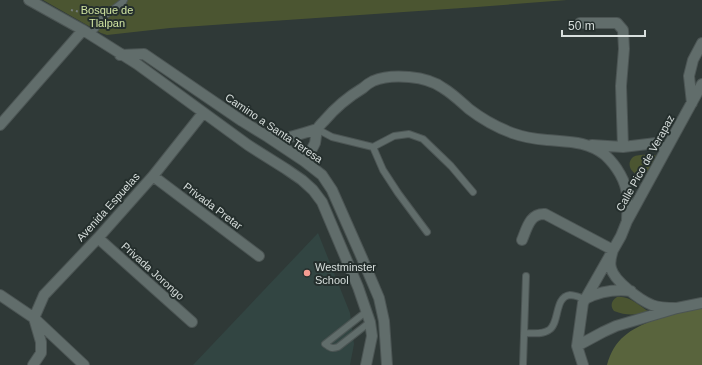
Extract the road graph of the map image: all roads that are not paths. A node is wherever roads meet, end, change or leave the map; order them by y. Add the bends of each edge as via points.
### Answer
1 (29, 0) edge
2 (124, 0) edge
3 (580, 23) dead end
4 (94, 29) dead end
5 (83, 30) junction
6 (702, 43) edge
7 (120, 55) junction
8 (702, 84) edge
9 (692, 103) junction
10 (203, 113) junction
11 (0, 125) edge
12 (318, 129) junction
13 (268, 137) junction
14 (587, 145) junction
15 (373, 147) junction
16 (624, 147) junction
17 (666, 149) junction
18 (304, 161) junction
19 (153, 176) junction
20 (474, 192) dead end
21 (626, 221) junction
22 (427, 232) dead end
23 (98, 238) junction
24 (522, 240) dead end
25 (613, 250) junction
26 (259, 256) dead end
27 (526, 276) dead end
28 (631, 291) junction
29 (0, 296) edge
30 (585, 299) junction
31 (702, 302) edge
32 (677, 308) junction
33 (367, 311) junction
34 (34, 318) junction
35 (192, 322) dead end
36 (370, 322) junction
37 (524, 332) junction
38 (577, 346) junction
39 (33, 365) edge
40 (84, 365) edge
41 (366, 365) edge
42 (387, 365) edge
43 (522, 365) edge
44 (583, 365) edge

1 - 5 street
2 - 4 lane via 103,17
3 - 16 street via 616,23 623,30 621,86
5 - 7 street
5 - 11 street
6 - 9 street via 693,60 689,76
7 - 10 street via 137,64
7 - 13 street, Camino a Santa Teresa via 144,54
8 - 9 street, Calle Pico de Verapaz
9 - 17 street, Calle Pico de Verapaz
10 - 19 street, Avenida Espuelas
10 - 33 street via 302,180 318,196
12 - 13 street via 290,137
12 - 14 street, Calle Pico de Verapaz via 350,96 373,81 410,77 442,87 479,116 512,133 536,139
12 - 15 lane via 332,137
12 - 18 street, Calle Pico de Verapaz via 311,152
13 - 18 street, Camino a Santa Teresa
14 - 16 street
14 - 21 street, Calle Pico de Verapaz via 606,156 622,179 628,196
15 - 20 lane via 394,136 409,134 423,139
15 - 22 lane via 383,170
16 - 17 street via 656,143
17 - 21 street, Calle Pico de Verapaz
18 - 42 street, Camino a Santa Teresa via 322,175 332,190 379,298 384,322
19 - 23 street, Avenida Espuelas
19 - 26 street, Privada Pretar
21 - 25 street
23 - 34 street, Avenida Espuelas via 44,295
23 - 35 street, Privada Jorongo
24 - 25 street via 532,218 538,214 545,214
25 - 28 street via 610,261 612,272
25 - 30 street
27 - 37 lane
28 - 30 street via 608,291
28 - 32 street via 653,305
29 - 34 street
30 - 37 lane via 571,295 565,297 561,301 553,326 542,332
30 - 38 street
31 - 32 street
32 - 38 street via 616,326
33 - 36 street
33 - 36 lane via 326,344 329,347 338,347
34 - 39 street via 41,342 41,353
34 - 40 street
36 - 41 street via 372,336
37 - 43 lane
38 - 44 street

